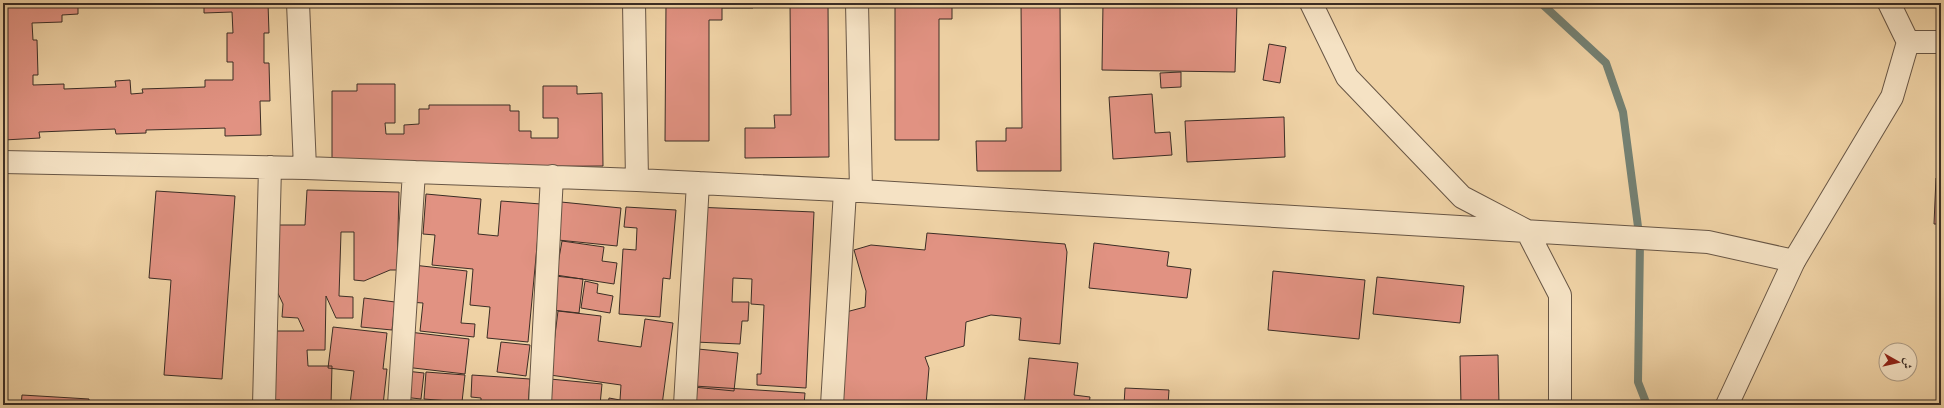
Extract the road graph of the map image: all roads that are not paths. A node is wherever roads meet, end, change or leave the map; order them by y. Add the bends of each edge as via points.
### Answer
1 (298, 3) edge
2 (634, 3) edge
3 (857, 3) edge
4 (1311, 3) edge
5 (1889, 3) edge
6 (1908, 42) junction
7 (1941, 42) edge
8 (3, 162) edge
9 (270, 167) junction
10 (305, 168) junction
11 (414, 172) junction
12 (552, 176) junction
13 (637, 180) junction
14 (698, 184) junction
15 (853, 191) junction
16 (1526, 231) junction
17 (1794, 261) junction
18 (264, 405) edge
19 (399, 405) edge
20 (540, 405) edge
21 (685, 405) edge
22 (832, 405) edge
23 (1560, 405) edge
24 (1727, 405) edge

1 - 10 street
2 - 13 street
3 - 15 street
4 - 16 street via 1347,77 1462,197
5 - 6 street
6 - 7 street
6 - 17 street via 1892,97
8 - 9 street
9 - 10 street
9 - 18 street
10 - 11 street
11 - 12 street
11 - 19 street
12 - 13 street
12 - 20 street
13 - 14 street
14 - 15 street
14 - 21 street
15 - 16 street
15 - 22 street
16 - 17 street via 1708,242
16 - 23 street via 1560,295
17 - 24 street

